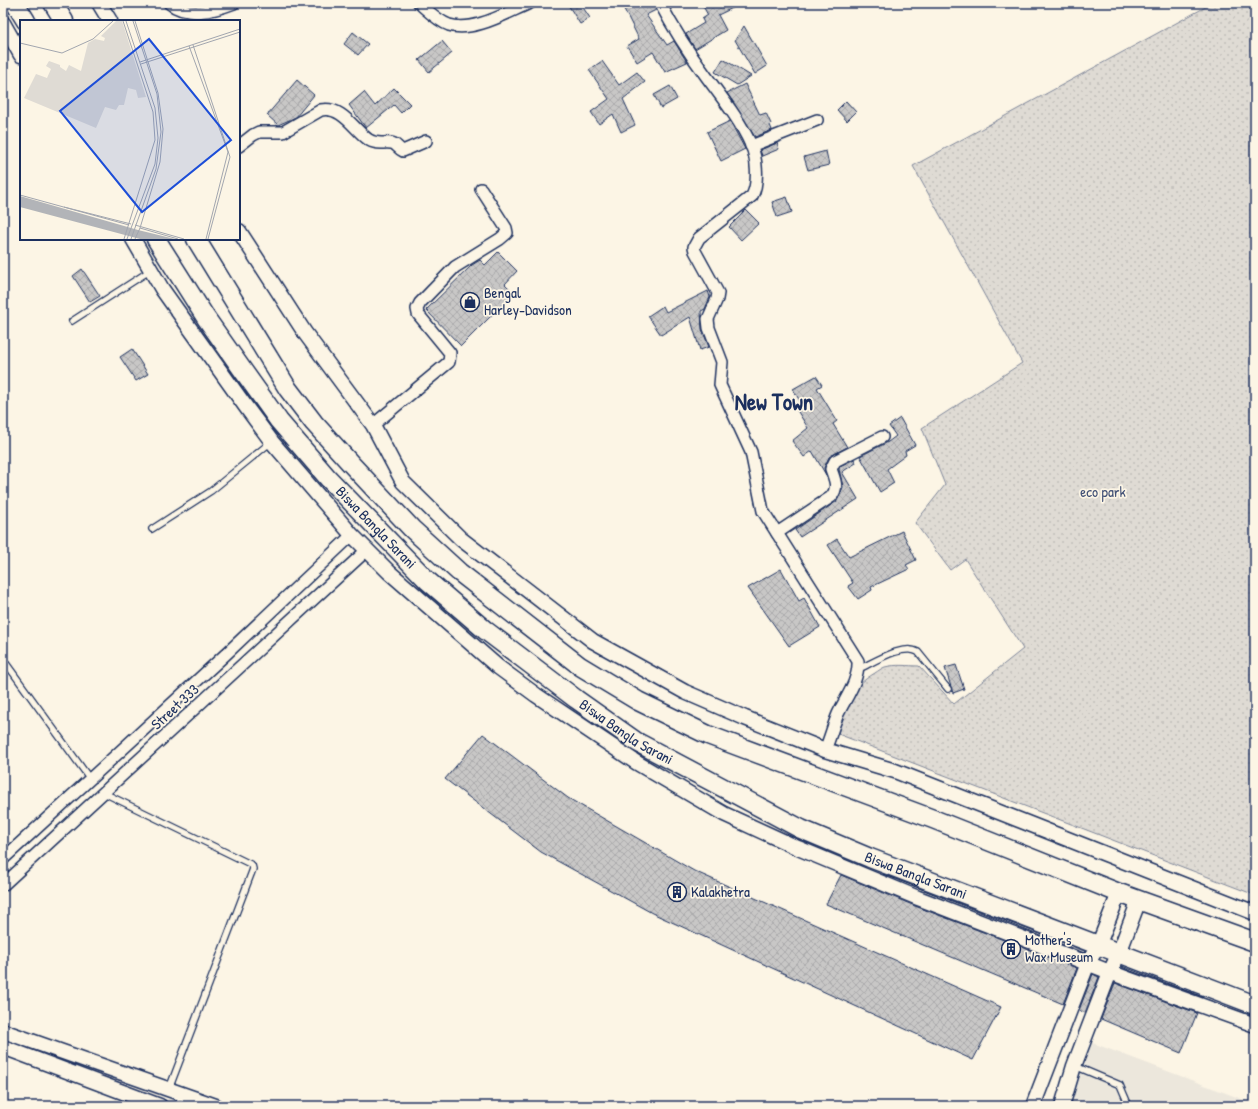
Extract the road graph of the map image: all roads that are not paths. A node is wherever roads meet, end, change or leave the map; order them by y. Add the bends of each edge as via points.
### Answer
1 (14, 3) edge
2 (53, 3) edge
3 (99, 3) edge
4 (169, 3) edge
5 (234, 3) edge
6 (419, 3) edge
7 (530, 3) edge
8 (660, 3) edge
9 (25, 20) edge
10 (63, 20) edge
11 (109, 20) edge
12 (3, 24) edge
13 (20, 53) edge
14 (816, 120) dead end
15 (426, 141) dead end
16 (240, 145) edge
17 (751, 146) junction
18 (481, 189) dead end
19 (240, 233) edge
20 (134, 240) edge
21 (157, 240) edge
22 (197, 240) edge
23 (151, 270) junction
24 (72, 321) dead end
25 (374, 425) junction
26 (882, 437) dead end
27 (272, 442) junction
28 (152, 529) dead end
29 (777, 533) junction
30 (352, 535) junction
31 (367, 550) junction
32 (3, 659) edge
33 (859, 669) junction
34 (948, 689) dead end
35 (825, 750) junction
36 (90, 779) junction
37 (104, 793) junction
38 (3, 859) edge
39 (3, 886) edge
40 (1119, 893) junction
41 (1139, 900) junction
42 (1255, 913) edge
43 (1255, 942) edge
44 (1098, 946) junction
45 (1119, 953) junction
46 (1088, 963) junction
47 (1110, 972) junction
48 (1255, 1005) edge
49 (1255, 1025) edge
50 (3, 1031) edge
51 (3, 1047) edge
52 (1074, 1066) junction
53 (168, 1089) junction
54 (160, 1106) edge
55 (216, 1106) edge
56 (1033, 1106) edge
57 (1062, 1106) edge
58 (1129, 1106) edge

1 - 9 main road
2 - 10 main road
3 - 11 street
4 - 5 street via 187,12 200,12
6 - 7 street via 439,20 458,27 487,21
8 - 17 street
12 - 13 street
14 - 17 street
15 - 16 street via 403,151 392,143 375,143 343,116 328,109 321,110 283,132 259,132
17 - 29 street via 756,190 752,196 699,238 694,247 718,293 708,319 722,362 720,385 751,452 763,511
18 - 25 street via 507,233 455,267 420,303 418,309 418,314 450,352 449,362
19 - 25 street via 305,334
20 - 23 street
21 - 44 main road, Biswa Bangla Sarani via 206,318 279,421 328,478 428,581 485,630 576,699 637,742 801,830
22 - 40 main road, Biswa Bangla Sarani via 288,389 318,428 412,529 459,572 580,666 638,701 708,735 933,819
23 - 24 lane
23 - 27 street
25 - 35 street via 403,482 418,498 462,539 593,641 685,692
26 - 29 street via 835,461 831,469 837,486 836,491
27 - 28 lane via 211,491
27 - 30 street
29 - 33 street via 858,661
30 - 31 street
30 - 36 street, Street 333
31 - 37 street, Street 333
31 - 46 street via 498,667 536,696 637,764 724,814 918,898
32 - 36 lane
33 - 34 lane via 912,648
33 - 35 street
35 - 42 street via 895,772
36 - 38 street, Street 333
37 - 39 street, Street 333
37 - 53 lane via 252,865 253,869
40 - 41 main road, Biswa Bangla Sarani
40 - 44 street
41 - 43 main road, Biswa Bangla Sarani
41 - 45 street
44 - 45 main road, Biswa Bangla Sarani
44 - 46 street
45 - 47 street
45 - 48 main road, Biswa Bangla Sarani
46 - 47 street
46 - 56 street
47 - 49 street
47 - 52 street
50 - 53 street
51 - 54 street
52 - 57 street
52 - 58 lane via 1120,1084
53 - 55 street

